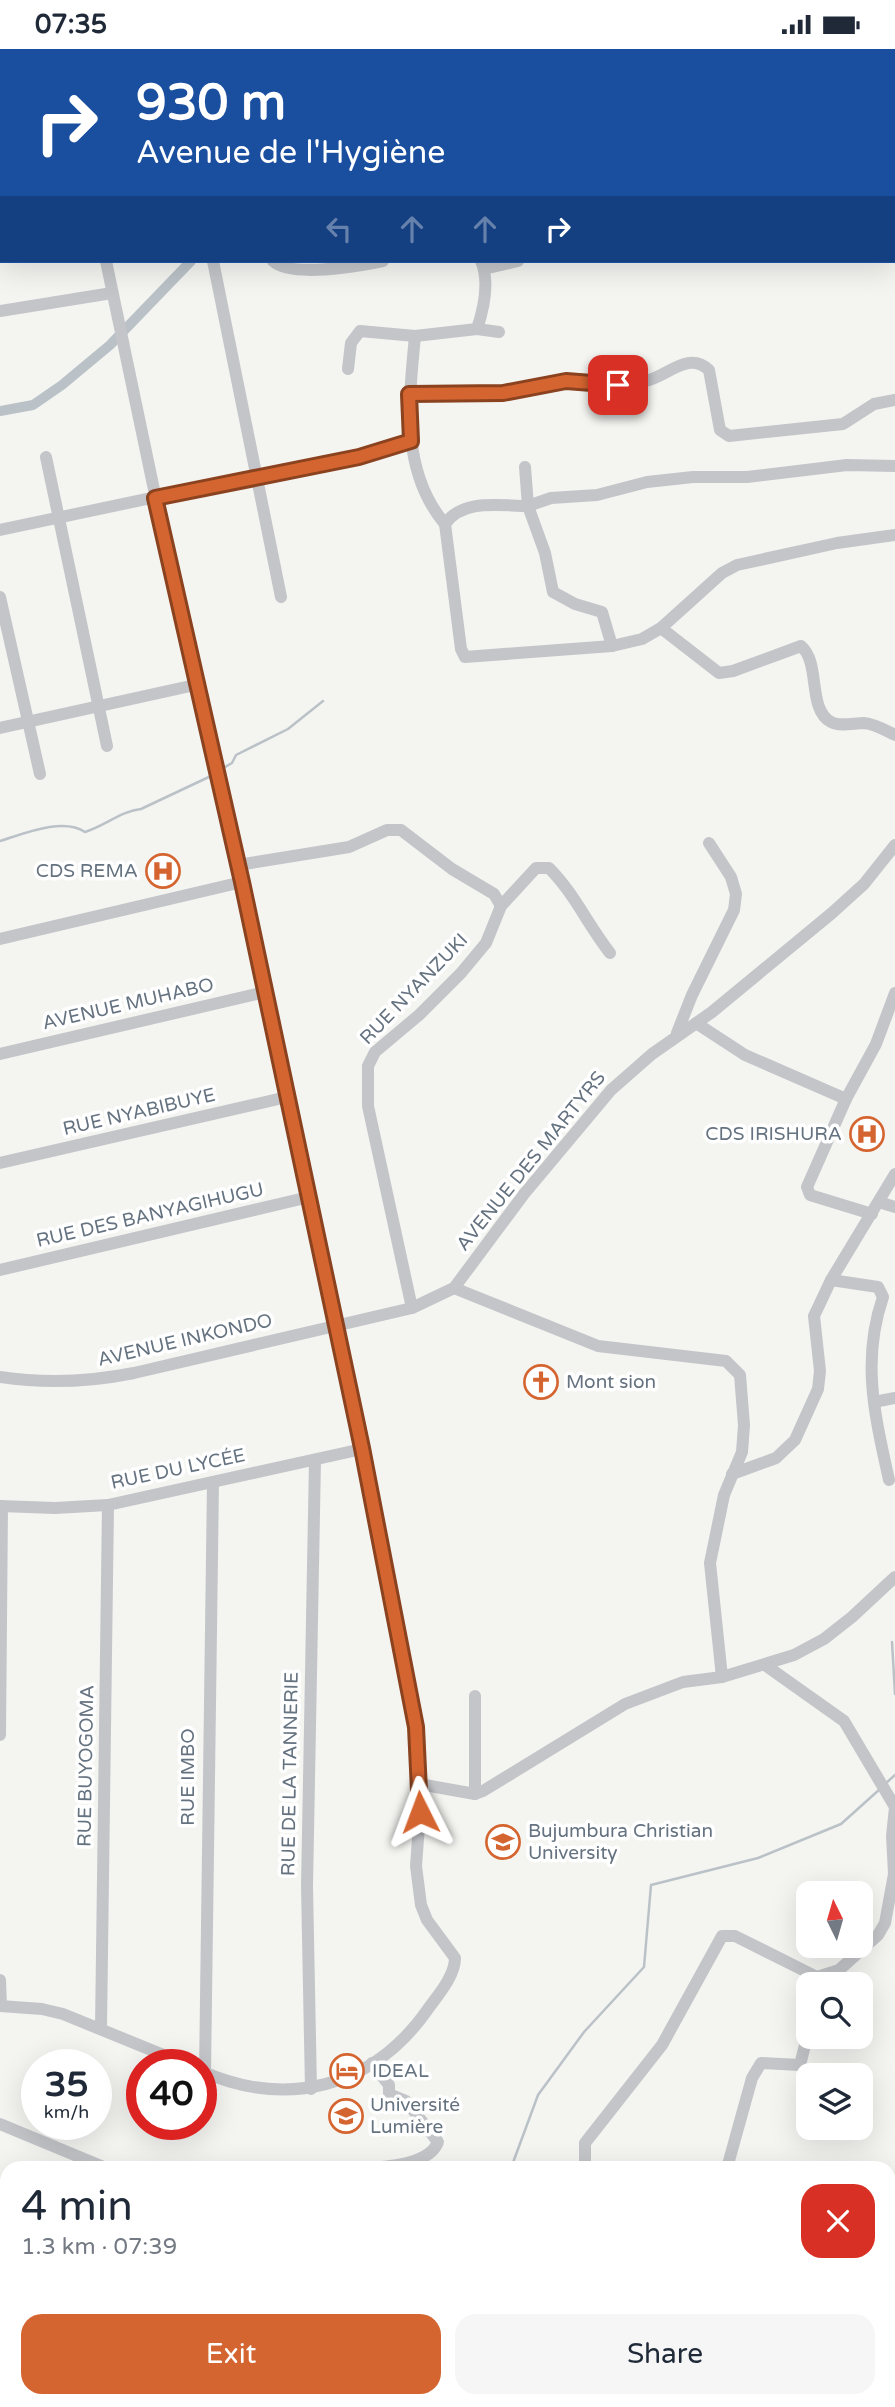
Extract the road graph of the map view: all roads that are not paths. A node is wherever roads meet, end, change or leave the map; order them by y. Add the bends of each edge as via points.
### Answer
1 (106, 263) edge
2 (213, 263) edge
3 (275, 263) edge
4 (369, 263) edge
5 (500, 263) edge
6 (483, 265) edge
7 (112, 293) junction
8 (0, 311) edge
9 (477, 329) junction
10 (499, 332) dead end
11 (415, 336) junction
12 (348, 369) dead end
13 (409, 394) junction
14 (895, 400) edge
15 (411, 441) junction
16 (46, 457) dead end
17 (895, 465) edge
18 (525, 467) dead end
19 (255, 475) junction
20 (155, 498) junction
21 (528, 506) junction
22 (57, 517) junction
23 (445, 524) junction
24 (0, 530) edge
25 (895, 535) edge
26 (0, 597) edge
27 (281, 597) dead end
28 (661, 628) junction
29 (612, 646) junction
30 (195, 685) junction
31 (98, 707) junction
32 (28, 722) junction
33 (0, 728) edge
34 (895, 735) edge
35 (107, 746) dead end
36 (40, 774) dead end
37 (709, 843) dead end
38 (895, 845) edge
39 (238, 865) junction
40 (242, 882) junction
41 (501, 906) junction
42 (0, 939) edge
43 (610, 953) dead end
44 (265, 992) junction
45 (895, 993) edge
46 (696, 1024) junction
47 (677, 1034) junction
48 (0, 1054) edge
49 (287, 1097) junction
50 (846, 1099) junction
51 (0, 1163) edge
52 (895, 1174) edge
53 (309, 1197) junction
54 (880, 1202) junction
55 (895, 1207) edge
56 (872, 1214) junction
57 (0, 1270) edge
58 (831, 1280) junction
59 (454, 1288) junction
60 (412, 1308) junction
61 (335, 1324) junction
62 (0, 1377) edge
63 (895, 1398) edge
64 (874, 1402) junction
65 (362, 1448) junction
66 (315, 1460) junction
67 (732, 1474) junction
68 (889, 1480) dead end
69 (212, 1482) junction
70 (108, 1505) junction
71 (1, 1506) edge
72 (895, 1577) edge
73 (765, 1665) junction
74 (722, 1677) junction
75 (475, 1696) dead end
76 (0, 1735) edge
77 (419, 1784) junction
78 (475, 1794) junction
79 (801, 1972) edge
80 (835, 1972) edge
81 (0, 1980) edge
82 (0, 2006) edge
83 (101, 2028) junction
84 (150, 2049) edge
85 (203, 2049) edge
86 (804, 2049) edge
87 (372, 2063) junction
88 (217, 2077) edge
89 (310, 2089) junction
90 (0, 2124) edge
91 (89, 2161) edge
92 (410, 2161) edge
93 (585, 2161) edge
94 (729, 2161) edge

1 - 7 street
2 - 19 street
3 - 4 street via 279,267 326,269
5 - 6 street
6 - 9 street via 485,299
7 - 8 street
7 - 20 street
9 - 10 street
9 - 11 street
11 - 12 street via 360,331 351,343
11 - 13 street
13 - 14 street via 503,393 566,381 618,385 649,380 682,364 703,364 709,370 720,430 729,436 843,424 874,404
13 - 15 street
15 - 19 street via 359,457
15 - 23 street via 423,493
16 - 22 street
17 - 21 street via 647,482
18 - 21 street
19 - 20 street
19 - 27 street
20 - 22 street
20 - 30 street
21 - 23 street via 471,506 460,509
21 - 29 street via 553,592 602,612
22 - 24 street
22 - 31 street
23 - 29 street via 465,657
25 - 28 street via 737,565
26 - 32 street
28 - 29 street via 642,639
28 - 34 street via 719,673 801,646 828,721 873,725
30 - 31 street
30 - 39 street
31 - 32 street
31 - 35 street
32 - 33 street
32 - 36 street
37 - 47 street via 731,877 734,910
38 - 46 street, AVENUE DES MARTYRS via 864,884 832,913
39 - 40 street
39 - 41 street via 349,847 387,830 401,830 494,894
40 - 42 street
40 - 44 street
41 - 43 street via 536,868 549,868 570,889 585,921
41 - 60 street, RUE NYANZUKI via 486,943 419,1015 375,1052 368,1066 368,1106
44 - 48 street, AVENUE MUHABO
44 - 49 street
45 - 50 street via 877,1044
46 - 47 street, AVENUE DES MARTYRS
46 - 50 street via 745,1055
47 - 59 street, AVENUE DES MARTYRS via 603,1099
49 - 51 street, RUE NYABIBUYE
49 - 53 street
50 - 56 street via 808,1192
52 - 54 street
53 - 57 street, RUE DES BANYAGIHUGU
53 - 61 street
54 - 55 street
54 - 56 street
56 - 58 street
58 - 64 street via 882,1291 871,1338
58 - 67 street via 814,1316 818,1389 796,1440 776,1458
59 - 60 street, AVENUE DES MARTYRS
59 - 67 street via 598,1346 726,1361 740,1375 743,1391 742,1452
60 - 61 street, AVENUE DES MARTYRS
61 - 62 street, AVENUE INKONDO via 90,1381 53,1383
61 - 65 street
63 - 64 street
64 - 68 street
65 - 66 street, RUE DU LYCÉE
65 - 77 street via 416,1727
66 - 69 street, RUE DU LYCÉE
66 - 89 street, RUE DE LA TANNERIE via 307,1886
67 - 74 street via 710,1563
69 - 70 street, RUE DU LYCÉE
69 - 85 street, RUE IMBO
70 - 71 street, RUE DU LYCÉE
70 - 83 street, RUE BUYOGOMA
71 - 76 street
72 - 73 street via 824,1639
73 - 74 street
73 - 80 street via 844,1721 895,1807 891,1836 894,1874 885,1923 878,1935
74 - 78 street via 683,1682 625,1704
75 - 78 street
77 - 78 street
77 - 87 street via 416,1866 421,1905 455,1963 421,2019
79 - 93 street via 735,1936 722,1937 662,2045 585,2143
81 - 82 street
82 - 83 street via 42,2009
83 - 84 street
86 - 94 street via 800,2065 761,2063 752,2078
87 - 89 street via 352,2076
87 - 92 street via 389,2085 390,2094 406,2101 438,2142 430,2153
88 - 89 street via 251,2089
90 - 91 street

